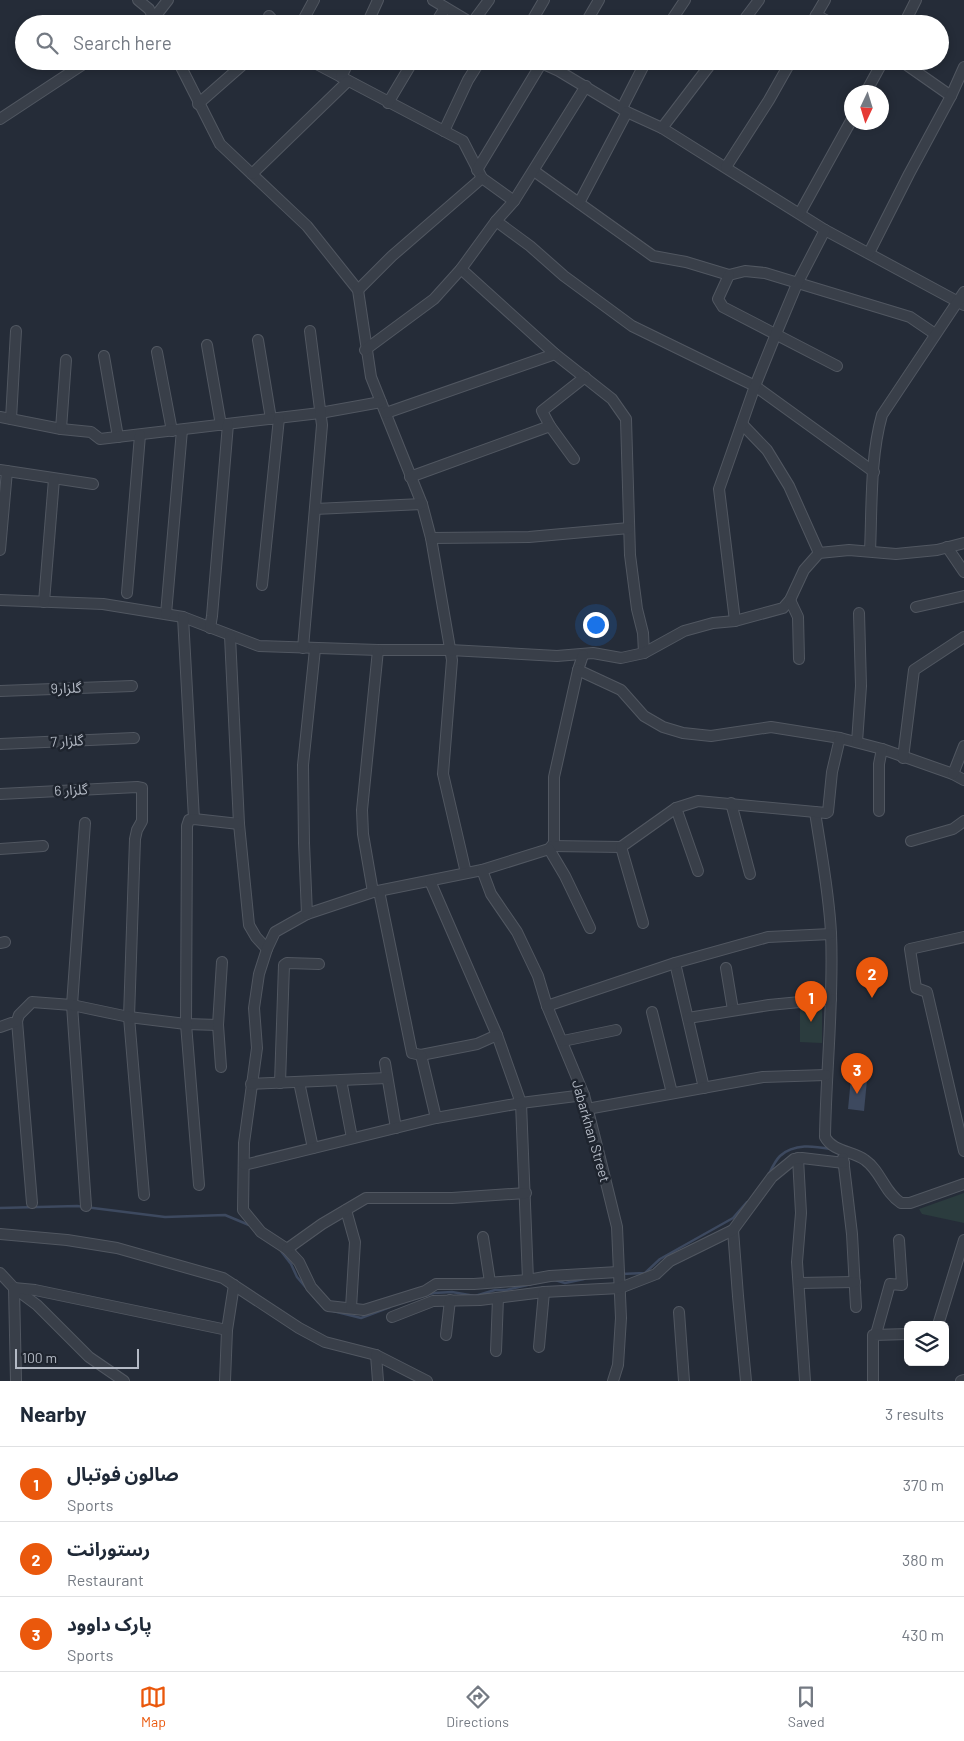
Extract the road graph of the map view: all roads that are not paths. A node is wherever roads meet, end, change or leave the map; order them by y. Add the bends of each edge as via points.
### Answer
1 (138, 0) edge
2 (168, 0) edge
3 (314, 0) edge
4 (378, 0) edge
5 (433, 0) edge
6 (489, 0) edge
7 (544, 0) edge
8 (599, 0) edge
9 (685, 0) edge
10 (760, 0) edge
11 (825, 0) edge
12 (916, 0) edge
13 (445, 8) junction
14 (150, 15) edge
15 (157, 15) edge
16 (305, 15) edge
17 (371, 15) edge
18 (441, 15) edge
19 (458, 15) edge
20 (478, 15) edge
21 (535, 15) edge
22 (591, 15) edge
23 (675, 15) edge
24 (749, 15) edge
25 (817, 15) edge
26 (908, 15) edge
27 (964, 67) edge
28 (74, 70) edge
29 (182, 70) edge
30 (237, 70) edge
31 (328, 70) edge
32 (347, 70) edge
33 (408, 70) edge
34 (474, 70) edge
35 (535, 70) edge
36 (567, 70) edge
37 (642, 70) edge
38 (706, 70) edge
39 (786, 70) edge
40 (878, 70) edge
41 (915, 70) edge
42 (345, 79) junction
43 (870, 85) edge
44 (586, 86) junction
45 (951, 96) junction
46 (388, 103) junction
47 (198, 104) junction
48 (625, 110) junction
49 (0, 119) edge
50 (662, 128) junction
51 (846, 130) edge
52 (444, 131) junction
53 (726, 167) junction
54 (534, 171) junction
55 (252, 174) junction
56 (480, 174) junction
57 (514, 202) junction
58 (579, 203) junction
59 (800, 214) junction
60 (496, 221) junction
61 (826, 230) junction
62 (868, 253) junction
63 (461, 269) junction
64 (729, 275) junction
65 (798, 284) junction
66 (358, 290) junction
67 (964, 292) edge
68 (961, 304) edge
69 (310, 331) dead end
70 (16, 332) dead end
71 (776, 334) junction
72 (935, 334) junction
73 (258, 340) dead end
74 (207, 345) dead end
75 (365, 350) junction
76 (157, 352) dead end
77 (554, 354) junction
78 (104, 356) dead end
79 (66, 360) dead end
80 (837, 366) dead end
81 (585, 377) junction
82 (755, 386) junction
83 (381, 402) junction
84 (386, 413) junction
85 (320, 414) junction
86 (0, 417) edge
87 (11, 419) junction
88 (275, 419) junction
89 (742, 424) junction
90 (225, 425) junction
91 (550, 426) junction
92 (61, 429) junction
93 (182, 430) junction
94 (172, 431) junction
95 (140, 435) junction
96 (118, 437) junction
97 (574, 459) dead end
98 (4, 470) edge
99 (874, 472) junction
100 (410, 477) junction
101 (54, 478) junction
102 (93, 484) dead end
103 (422, 504) junction
104 (315, 509) junction
105 (629, 528) junction
106 (431, 538) junction
107 (964, 544) edge
108 (947, 547) junction
109 (0, 550) edge
110 (870, 551) junction
111 (819, 553) junction
112 (964, 572) edge
113 (262, 585) dead end
114 (127, 593) dead end
115 (964, 596) edge
116 (0, 600) edge
117 (790, 600) junction
118 (44, 602) junction
119 (916, 607) dead end
120 (859, 613) dead end
121 (166, 614) junction
122 (183, 617) junction
123 (735, 621) junction
124 (210, 628) junction
125 (230, 636) junction
126 (964, 637) edge
127 (304, 648) junction
128 (315, 648) junction
129 (378, 650) junction
130 (450, 650) junction
131 (644, 653) junction
132 (584, 655) junction
133 (799, 659) dead end
134 (578, 670) junction
135 (132, 686) dead end
136 (0, 691) edge
137 (134, 738) dead end
138 (840, 738) junction
139 (857, 742) junction
140 (0, 744) edge
141 (964, 746) edge
142 (882, 749) junction
143 (903, 758) junction
144 (953, 774) junction
145 (964, 780) edge
146 (0, 794) edge
147 (731, 803) junction
148 (676, 808) junction
149 (880, 811) dead end
150 (815, 812) junction
151 (194, 819) junction
152 (964, 822) edge
153 (84, 823) dead end
154 (239, 824) junction
155 (911, 840) dead end
156 (43, 846) dead end
157 (620, 847) junction
158 (550, 848) junction
159 (0, 849) edge
160 (482, 870) junction
161 (698, 871) dead end
162 (466, 873) junction
163 (750, 874) dead end
164 (430, 881) junction
165 (376, 891) junction
166 (307, 914) junction
167 (643, 923) dead end
168 (590, 928) dead end
169 (831, 934) junction
170 (964, 937) edge
171 (267, 949) junction
172 (222, 962) dead end
173 (676, 963) junction
174 (319, 964) dead end
175 (726, 968) dead end
176 (831, 999) junction
177 (72, 1004) junction
178 (547, 1006) junction
179 (733, 1010) junction
180 (652, 1012) dead end
181 (129, 1017) junction
182 (688, 1018) junction
183 (17, 1021) junction
184 (186, 1024) junction
185 (218, 1025) junction
186 (0, 1027) edge
187 (616, 1030) dead end
188 (496, 1035) junction
189 (562, 1041) junction
190 (421, 1055) junction
191 (385, 1064) dead end
192 (221, 1067) dead end
193 (826, 1075) junction
194 (387, 1078) junction
195 (340, 1080) junction
196 (299, 1082) junction
197 (280, 1083) junction
198 (252, 1084) junction
199 (704, 1088) junction
200 (672, 1093) junction
201 (584, 1095) junction
202 (521, 1102) junction
203 (587, 1109) junction
204 (436, 1118) junction
205 (396, 1128) junction
206 (352, 1138) junction
207 (313, 1148) junction
208 (842, 1151) junction
209 (964, 1151) edge
210 (798, 1158) junction
211 (844, 1163) junction
212 (244, 1165) junction
213 (964, 1184) edge
214 (199, 1185) dead end
215 (526, 1193) junction
216 (144, 1195) dead end
217 (32, 1202) dead end
218 (86, 1206) dead end
219 (346, 1210) junction
220 (733, 1230) junction
221 (0, 1234) edge
222 (483, 1237) dead end
223 (899, 1240) dead end
224 (964, 1240) edge
225 (287, 1249) junction
226 (618, 1272) junction
227 (0, 1273) edge
228 (528, 1280) junction
229 (490, 1282) junction
230 (855, 1282) junction
231 (800, 1283) junction
232 (234, 1285) junction
233 (14, 1288) junction
234 (620, 1288) junction
235 (544, 1292) junction
236 (498, 1298) junction
237 (450, 1300) junction
238 (856, 1307) dead end
239 (351, 1308) junction
240 (679, 1312) dead end
241 (392, 1317) dead end
242 (939, 1321) edge
243 (227, 1330) junction
244 (446, 1334) dead end
245 (876, 1334) junction
246 (904, 1334) edge
247 (539, 1347) dead end
248 (496, 1351) dead end
249 (376, 1355) junction
250 (16, 1381) edge
251 (124, 1381) edge
252 (225, 1381) edge
253 (378, 1381) edge
254 (427, 1381) edge
255 (613, 1381) edge
256 (684, 1381) edge
257 (746, 1381) edge
258 (805, 1381) edge
259 (873, 1381) edge

1 - 14 street via 149,9
2 - 15 street
3 - 16 street
4 - 17 street
5 - 13 street
6 - 20 street
7 - 21 street
8 - 22 street
9 - 23 street
10 - 24 street
11 - 25 street
12 - 26 street
13 - 18 street
13 - 19 street
27 - 45 street
28 - 49 street
29 - 47 street
30 - 47 street
31 - 42 street
32 - 42 street
33 - 46 street
34 - 52 street
35 - 56 street
36 - 44 street
37 - 48 street
38 - 50 street
39 - 53 street
40 - 43 street
41 - 45 street
42 - 46 street
42 - 55 street
44 - 48 street
44 - 54 street
45 - 62 street
46 - 52 street
47 - 55 street via 220,144
48 - 50 street
48 - 58 street
50 - 53 street
51 - 59 street
52 - 56 street via 463,141
53 - 59 street
54 - 57 street
54 - 58 street
55 - 66 street via 307,226
56 - 57 street
56 - 66 street
57 - 60 street
58 - 64 street via 653,256
59 - 61 street
60 - 63 street
60 - 82 street via 632,326
61 - 62 street
61 - 65 street
62 - 68 street
63 - 75 street via 434,299
63 - 77 street
64 - 65 street via 745,271 765,273
64 - 71 street via 719,302
65 - 71 street
65 - 72 street via 910,317
66 - 75 street
67 - 68 street
68 - 72 street
69 - 85 street
70 - 87 street
71 - 80 street
71 - 82 street
72 - 99 street via 882,415
73 - 88 street
74 - 90 street
75 - 83 street
76 - 94 street
77 - 81 street
77 - 84 street
78 - 96 street
79 - 92 street
81 - 91 street via 542,412
81 - 105 street via 612,399 626,419
82 - 89 street
82 - 99 street
83 - 84 street
83 - 85 street
84 - 100 street
85 - 88 street
85 - 104 street via 322,425
86 - 87 street
87 - 92 street
88 - 90 street
88 - 113 street
89 - 111 street via 767,450 789,486
89 - 123 street via 719,489
90 - 93 street
90 - 124 street
91 - 97 street
91 - 100 street
92 - 96 street via 91,432 100,439
93 - 94 street
93 - 121 street
94 - 95 street
95 - 96 street
95 - 114 street
98 - 101 street
98 - 109 street
99 - 110 street
100 - 103 street
101 - 102 street
101 - 118 street
103 - 104 street
103 - 106 street
104 - 127 street
105 - 106 street via 529,537
105 - 131 street via 636,609
106 - 130 street
107 - 108 street
108 - 110 street via 896,554
108 - 112 street
110 - 111 street
111 - 117 street via 804,570
115 - 119 street
116 - 118 street
117 - 123 street via 782,608
117 - 133 street via 798,617
118 - 121 street via 103,604
120 - 139 street via 861,686
121 - 122 street
122 - 124 street
122 - 151 street
123 - 131 street via 684,631
124 - 125 street
125 - 127 street via 259,646
125 - 154 street
126 - 143 street via 914,670
127 - 128 street
128 - 129 street
128 - 166 street via 303,765
129 - 130 street
129 - 165 street via 362,810 363,834
130 - 132 street
130 - 162 street via 452,660 443,774
131 - 132 street via 620,658 593,653
132 - 134 street
134 - 138 street via 621,690 644,716 683,733 711,736 771,727
134 - 158 street via 554,778 554,843
135 - 136 street, گلزار9
137 - 140 street, گلزار 7
138 - 139 street
138 - 150 street via 828,812
139 - 142 street
141 - 144 street
142 - 143 street
142 - 149 street via 879,764
143 - 144 street
144 - 145 street
146 - 181 street, گلزار 6 via 142,788 142,821 135,839
147 - 148 street via 698,801
147 - 150 street
147 - 163 street
148 - 157 street
148 - 161 street
150 - 169 street
151 - 154 street
151 - 184 street via 189,820 187,826
152 - 155 street via 953,829
153 - 177 street
154 - 171 street via 249,925
156 - 159 street
157 - 158 street
157 - 167 street
158 - 160 street
158 - 168 street
160 - 162 street
160 - 178 street, Jabarkhan Street via 491,894 526,950
162 - 164 street
164 - 165 street
164 - 188 street
165 - 166 street
165 - 190 street via 412,1053
166 - 171 street via 276,932
169 - 173 street via 768,936
169 - 176 street
170 - 209 street via 910,949 916,988 927,992
171 - 198 street via 254,1008 256,1048
172 - 185 street
173 - 178 street
173 - 182 street
174 - 197 street via 284,965
175 - 179 street
176 - 179 street
176 - 193 street
177 - 181 street
177 - 183 street via 32,1002
177 - 218 street
178 - 189 street, Jabarkhan Street
179 - 182 street
180 - 200 street
181 - 184 street
181 - 216 street
182 - 199 street
183 - 186 street
183 - 217 street
184 - 185 street
184 - 214 street
185 - 192 street
187 - 189 street
188 - 190 street via 478,1044
188 - 202 street
189 - 201 street, Jabarkhan Street
190 - 204 street
191 - 194 street
193 - 199 street via 763,1077
193 - 208 street via 825,1137 828,1144
194 - 195 street
194 - 205 street
195 - 196 street
195 - 206 street
196 - 197 street
196 - 207 street
197 - 198 street
198 - 212 street
199 - 200 street
200 - 203 street
201 - 202 street
201 - 203 street, Jabarkhan Street
202 - 204 street
202 - 215 street
203 - 226 street, Jabarkhan Street via 617,1227
204 - 205 street
205 - 206 street
206 - 207 street
207 - 212 street
208 - 211 street
208 - 213 street via 864,1159 873,1167 886,1190 901,1203 910,1204
210 - 211 street
210 - 220 street via 772,1177
210 - 231 street via 801,1213 797,1262
211 - 230 street
212 - 225 street via 243,1210 261,1232
215 - 219 street via 452,1198 366,1198
215 - 228 street
219 - 225 street
219 - 239 street via 355,1242
220 - 234 street via 670,1262 656,1274
220 - 257 street
221 - 232 street via 117,1248 222,1278
222 - 229 street
223 - 245 street via 902,1285 890,1284
224 - 242 street
225 - 239 street via 299,1262 311,1287 328,1306
226 - 228 street
226 - 234 street, Jabarkhan Street
227 - 233 street
228 - 229 street
229 - 239 street via 436,1284 425,1291 364,1310
230 - 231 street
230 - 238 street
231 - 258 street
232 - 243 street
232 - 249 street via 325,1342
233 - 243 street
233 - 250 street
233 - 251 street via 37,1305 89,1357
234 - 235 street
234 - 255 street, Jabarkhan Street via 618,1364
235 - 236 street
235 - 247 street
236 - 237 street
236 - 248 street
237 - 241 street via 433,1301
237 - 244 street
240 - 256 street
243 - 252 street
245 - 246 street
245 - 259 street via 872,1338
249 - 253 street
249 - 254 street

